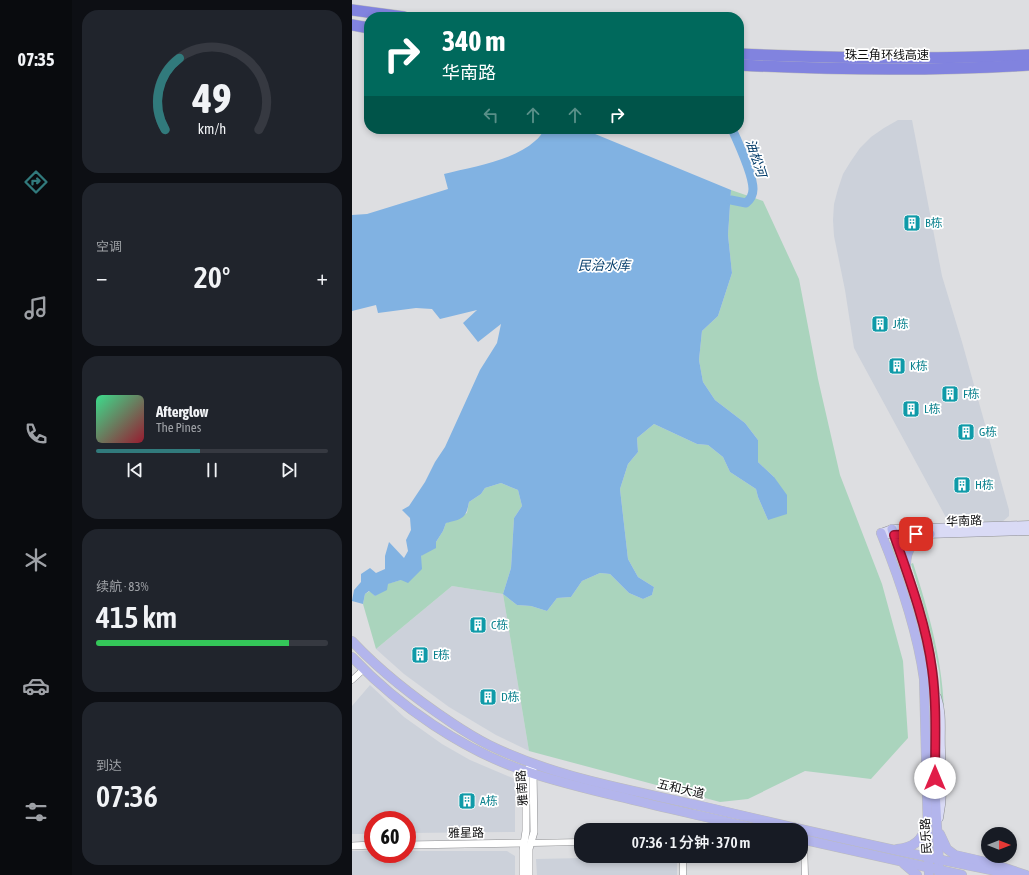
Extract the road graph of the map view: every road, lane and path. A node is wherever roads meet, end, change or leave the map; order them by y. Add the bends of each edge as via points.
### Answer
1 (352, 10) edge
2 (367, 12) edge
3 (352, 25) edge
4 (364, 27) edge
5 (744, 54) edge
6 (1029, 55) edge
7 (744, 65) edge
8 (1029, 65) edge
9 (1029, 525) edge
10 (1029, 531) edge
11 (893, 532) junction
12 (881, 533) joint
13 (930, 534) junction
14 (906, 572) junction
15 (352, 641) edge
16 (352, 657) edge
17 (364, 669) junction
18 (352, 680) edge
19 (532, 764) junction
20 (530, 773) junction
21 (928, 820) junction
22 (711, 823) edge
23 (937, 825) junction
24 (808, 841) edge
25 (574, 842) edge
26 (528, 843) junction
27 (364, 845) edge
28 (416, 845) edge
29 (352, 846) edge
30 (887, 849) junction
31 (929, 858) junction
32 (939, 860) junction
33 (898, 861) junction
34 (683, 863) edge
35 (804, 863) edge
36 (929, 871) edge
37 (939, 872) edge
38 (523, 875) edge
39 (529, 875) edge
40 (683, 875) edge
41 (805, 875) edge
42 (917, 875) edge
43 (962, 875) edge
44 (1017, 875) edge
45 (1026, 875) edge

1 - 2 highway
3 - 4 highway
5 - 6 highway, 珠三角环线高速 via 859,58
7 - 8 highway, 珠三角环线高速 via 860,69
9 - 11 main road, 华南路
10 - 13 main road, 华南路
11 - 12 main road, 华南路
11 - 13 main road, 华南路
11 - 14 main road, 民乐路
12 - 21 main road, 民乐路 via 900,584 921,657 926,700
13 - 14 main road via 917,540 910,548 906,559
14 - 23 main road, 民乐路 via 932,669
15 - 19 main road, 五和大道 via 388,676 432,709 487,744
16 - 17 main road, 五和大道
17 - 18 street
17 - 20 main road, 五和大道 via 425,719 482,753
19 - 20 street, 雅南路
19 - 30 main road, 五和大道 via 601,783
20 - 22 main road, 五和大道
20 - 26 street, 雅南路 via 526,830
21 - 30 main road via 917,843 902,849
21 - 31 main road, 民乐路
23 - 32 main road, 民乐路
23 - 45 main road via 944,845 955,855
24 - 33 main road
25 - 26 street
26 - 28 street, 雅星路
26 - 38 street, 雅南路 via 523,857
26 - 39 street, 雅南路
27 - 29 street
30 - 31 main road, 五和大道
31 - 32 main road, 五和大道
31 - 36 main road, 民乐路
32 - 37 main road, 民乐路
32 - 44 main road, 五和大道
33 - 36 main road
33 - 42 main road
34 - 40 street
35 - 41 street
36 - 37 main road
37 - 43 main road

